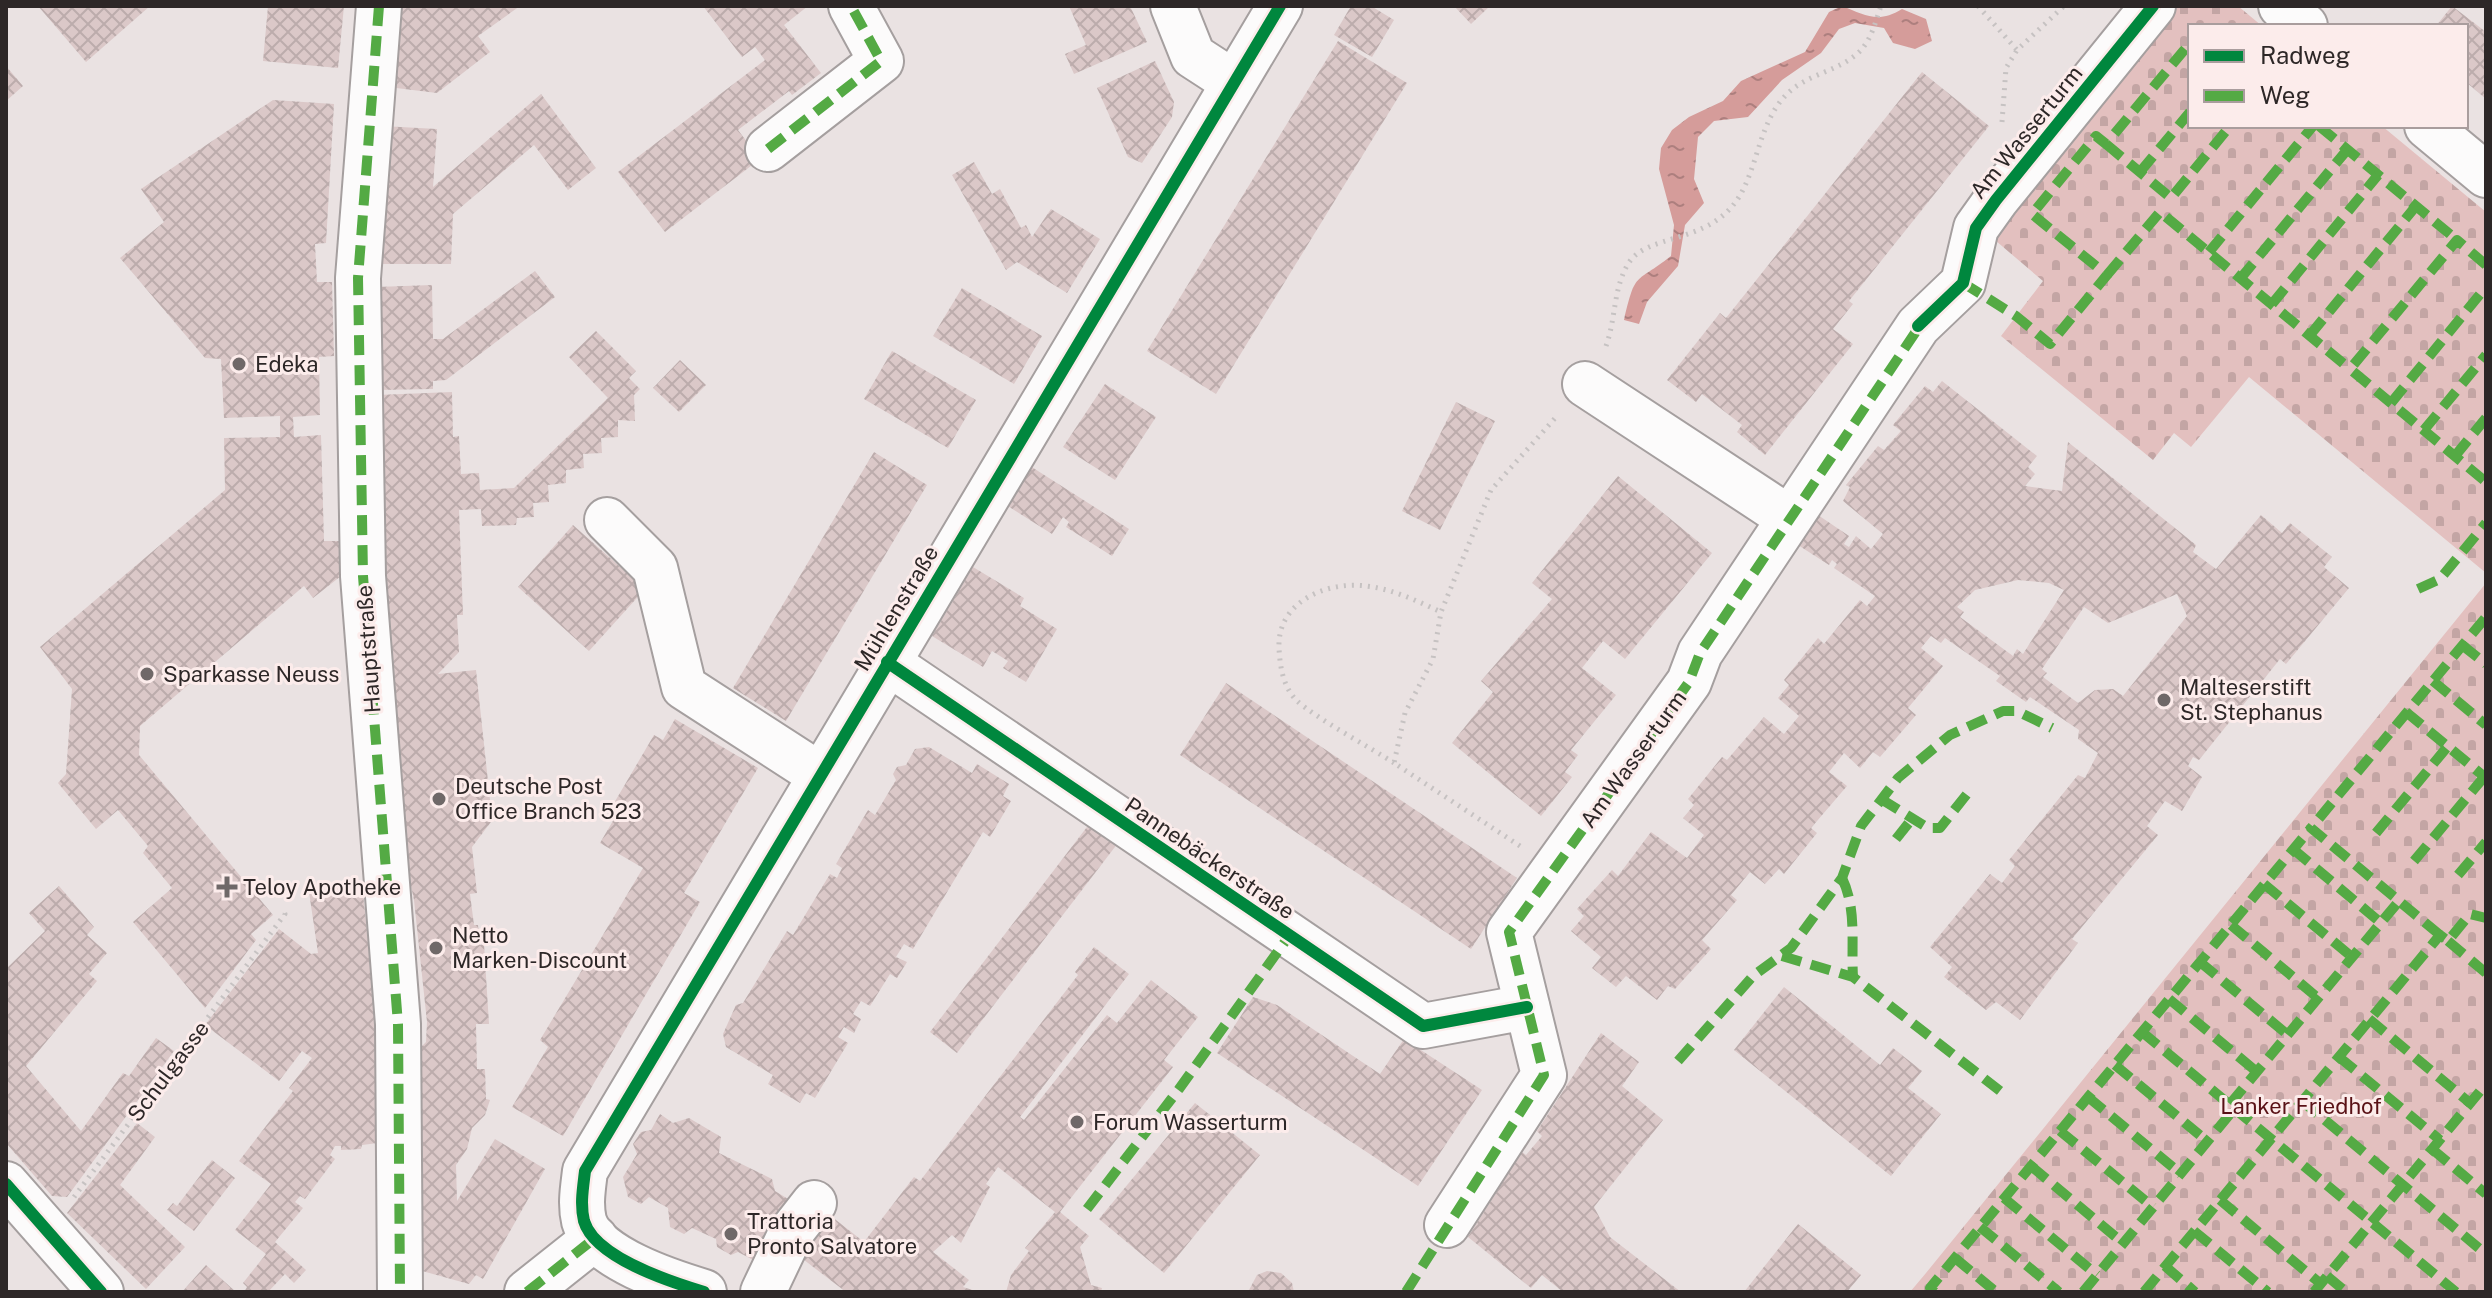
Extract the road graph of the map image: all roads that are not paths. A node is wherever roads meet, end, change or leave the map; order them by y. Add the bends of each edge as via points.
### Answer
1 (379, 6) edge
2 (851, 6) edge
3 (1173, 6) edge
4 (1280, 6) edge
5 (2153, 6) edge
6 (1233, 82) junction
7 (2429, 128) edge
8 (768, 149) dead end
9 (2486, 175) edge
10 (1585, 384) road end
11 (1789, 518) junction
12 (607, 520) dead end
13 (887, 662) junction
14 (820, 775) junction
15 (1527, 1007) junction
16 (6, 1184) edge
17 (814, 1203) dead end
18 (1447, 1225) dead end
19 (595, 1238) junction
20 (85, 1286) edge
21 (400, 1292) edge
22 (527, 1292) edge
23 (704, 1292) edge
24 (763, 1292) edge

1 - 21 street, Hauptstraße via 358,309 363,576 398,1024
2 - 8 street via 881,61
3 - 6 street via 1193,56
4 - 6 street, Mühlenstraße
5 - 11 street, Am Wasserturm via 1976,228 1963,283 1918,326
6 - 13 street, Mühlenstraße
7 - 9 street
10 - 11 street
11 - 15 street, Am Wasserturm via 1700,653 1689,682 1509,932
12 - 14 street via 655,568 684,687
13 - 14 street, Mühlenstraße
13 - 15 street, Pannebäckerstraße via 1423,1026
14 - 19 street, Mühlenstraße via 585,1171 581,1204
15 - 18 street, Am Wasserturm via 1544,1075
16 - 20 street
17 - 24 street via 792,1231
19 - 22 street
19 - 23 street via 624,1260

